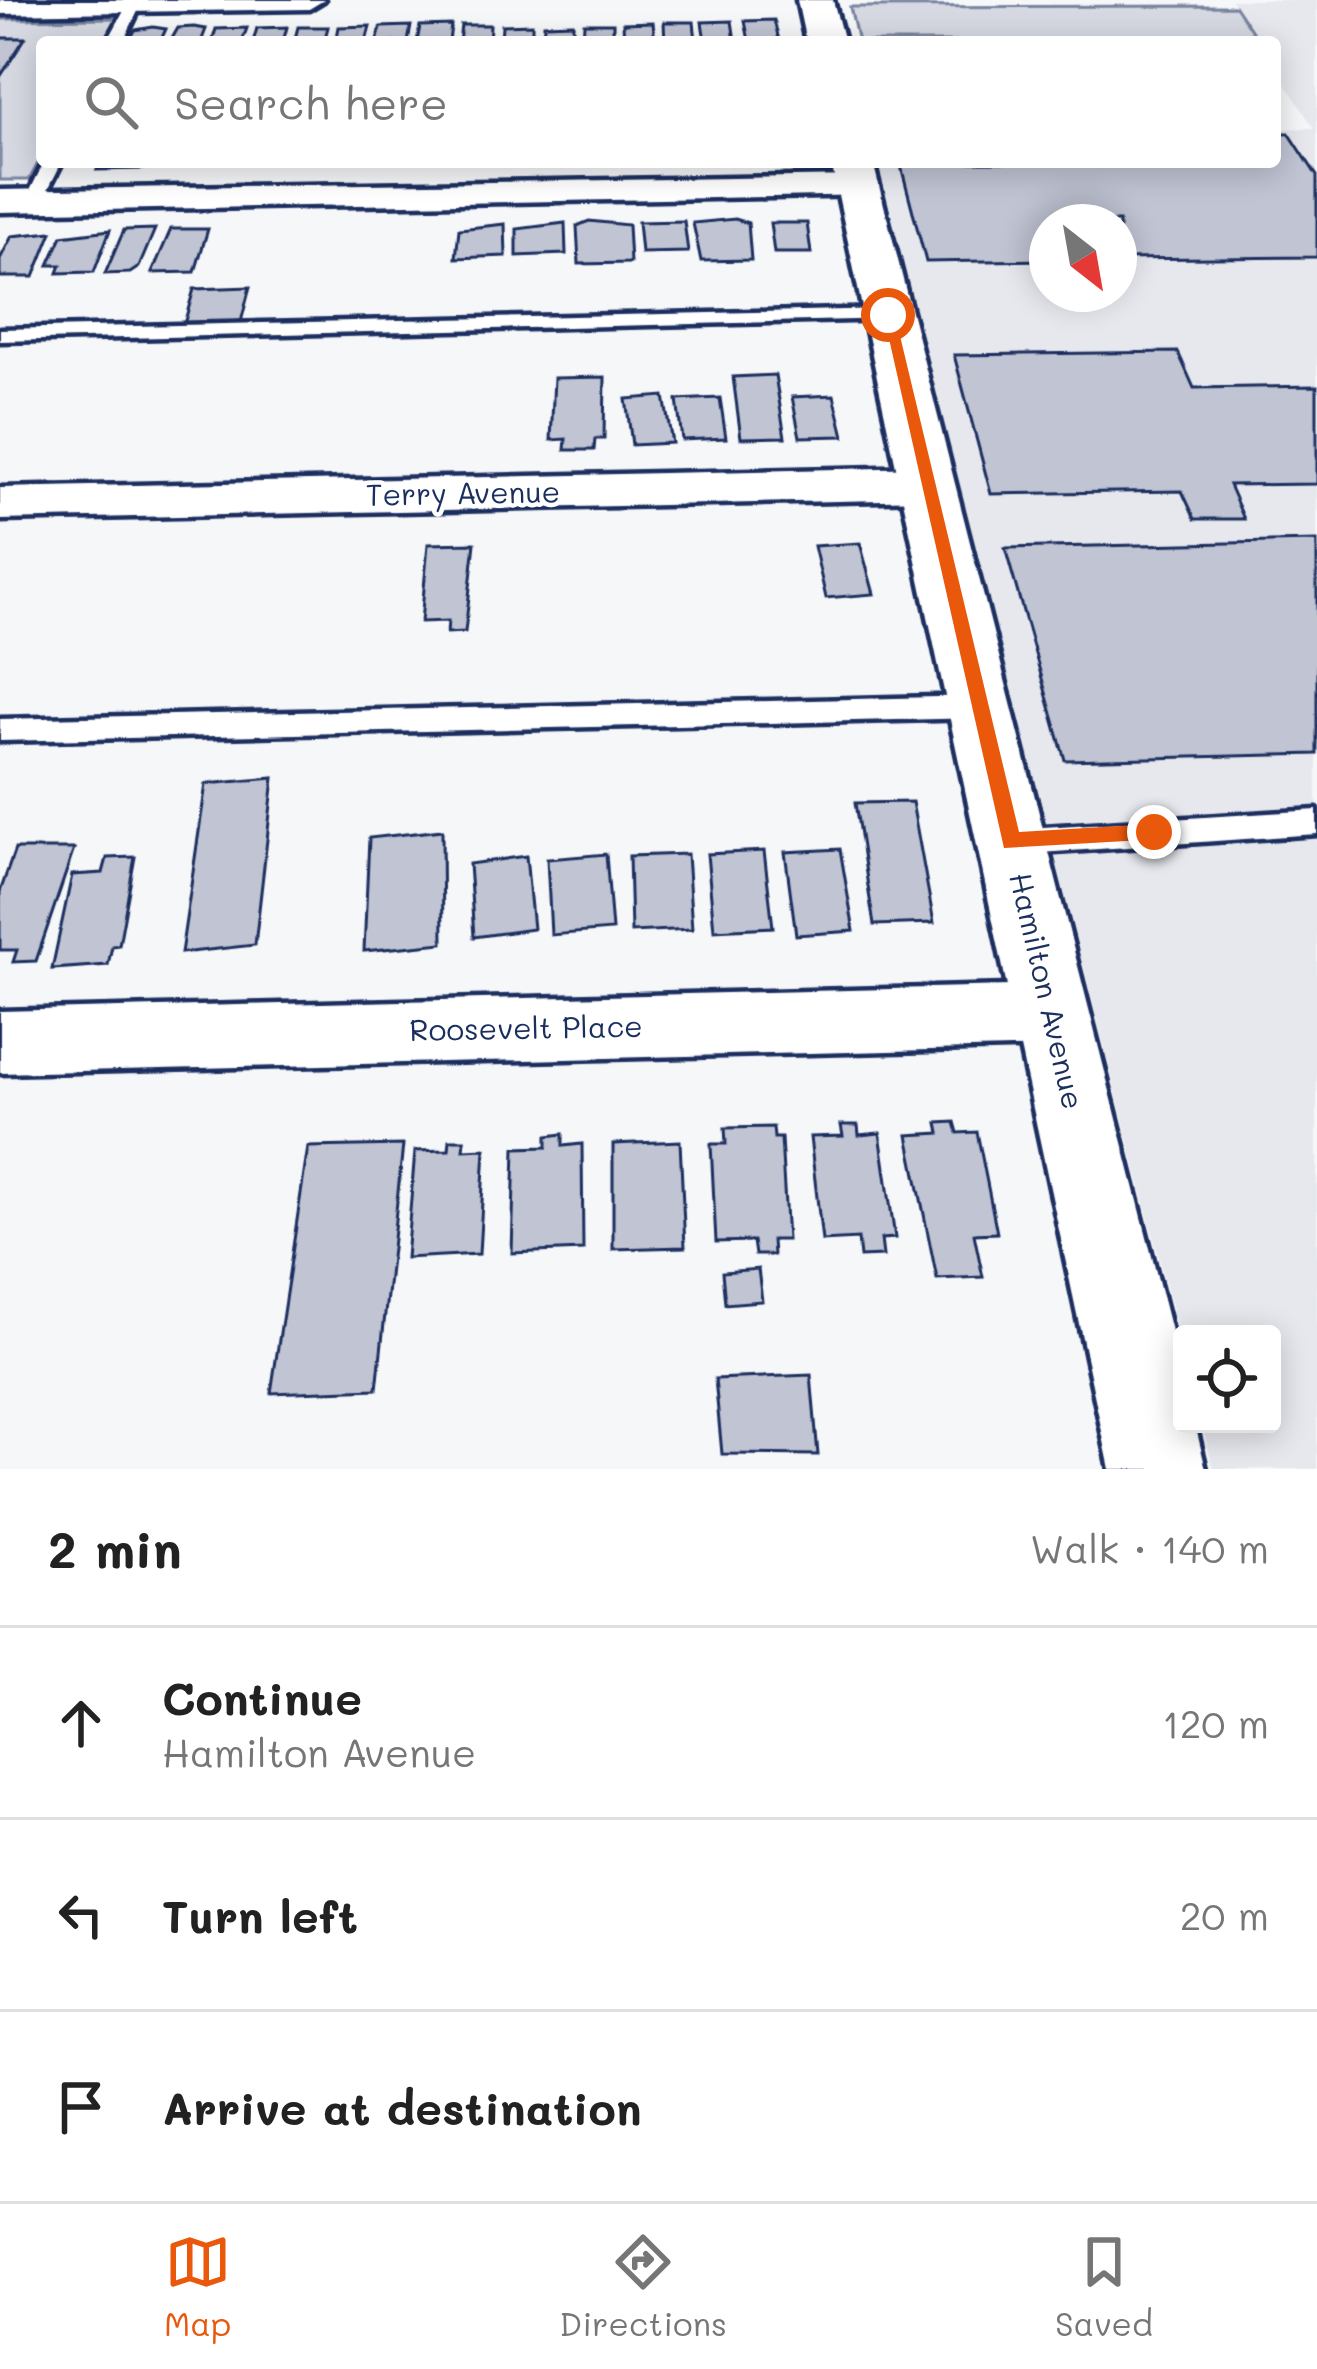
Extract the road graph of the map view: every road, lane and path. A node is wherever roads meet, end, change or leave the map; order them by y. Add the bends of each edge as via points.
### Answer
1 (309, 0) edge
2 (815, 0) edge
3 (135, 3) edge
4 (0, 5) edge
5 (118, 36) edge
6 (824, 36) edge
7 (47, 168) edge
8 (855, 174) edge
9 (17, 201) edge
10 (888, 315) junction
11 (0, 335) edge
12 (926, 483) junction
13 (0, 504) edge
14 (979, 707) junction
15 (0, 730) edge
16 (1317, 822) edge
17 (1011, 842) junction
18 (1052, 1016) junction
19 (0, 1042) edge
20 (1158, 1469) edge

1 - 3 street
2 - 6 street
3 - 4 street
3 - 5 lane
7 - 9 lane
8 - 9 street
8 - 10 street, Hamilton Avenue
10 - 11 lane
10 - 12 street, Hamilton Avenue
12 - 13 street, Terry Avenue
12 - 14 street, Hamilton Avenue
14 - 15 lane
14 - 17 street, Hamilton Avenue
16 - 17 lane
17 - 18 street, Hamilton Avenue
18 - 19 street, Roosevelt Place
18 - 20 street, Hamilton Avenue

